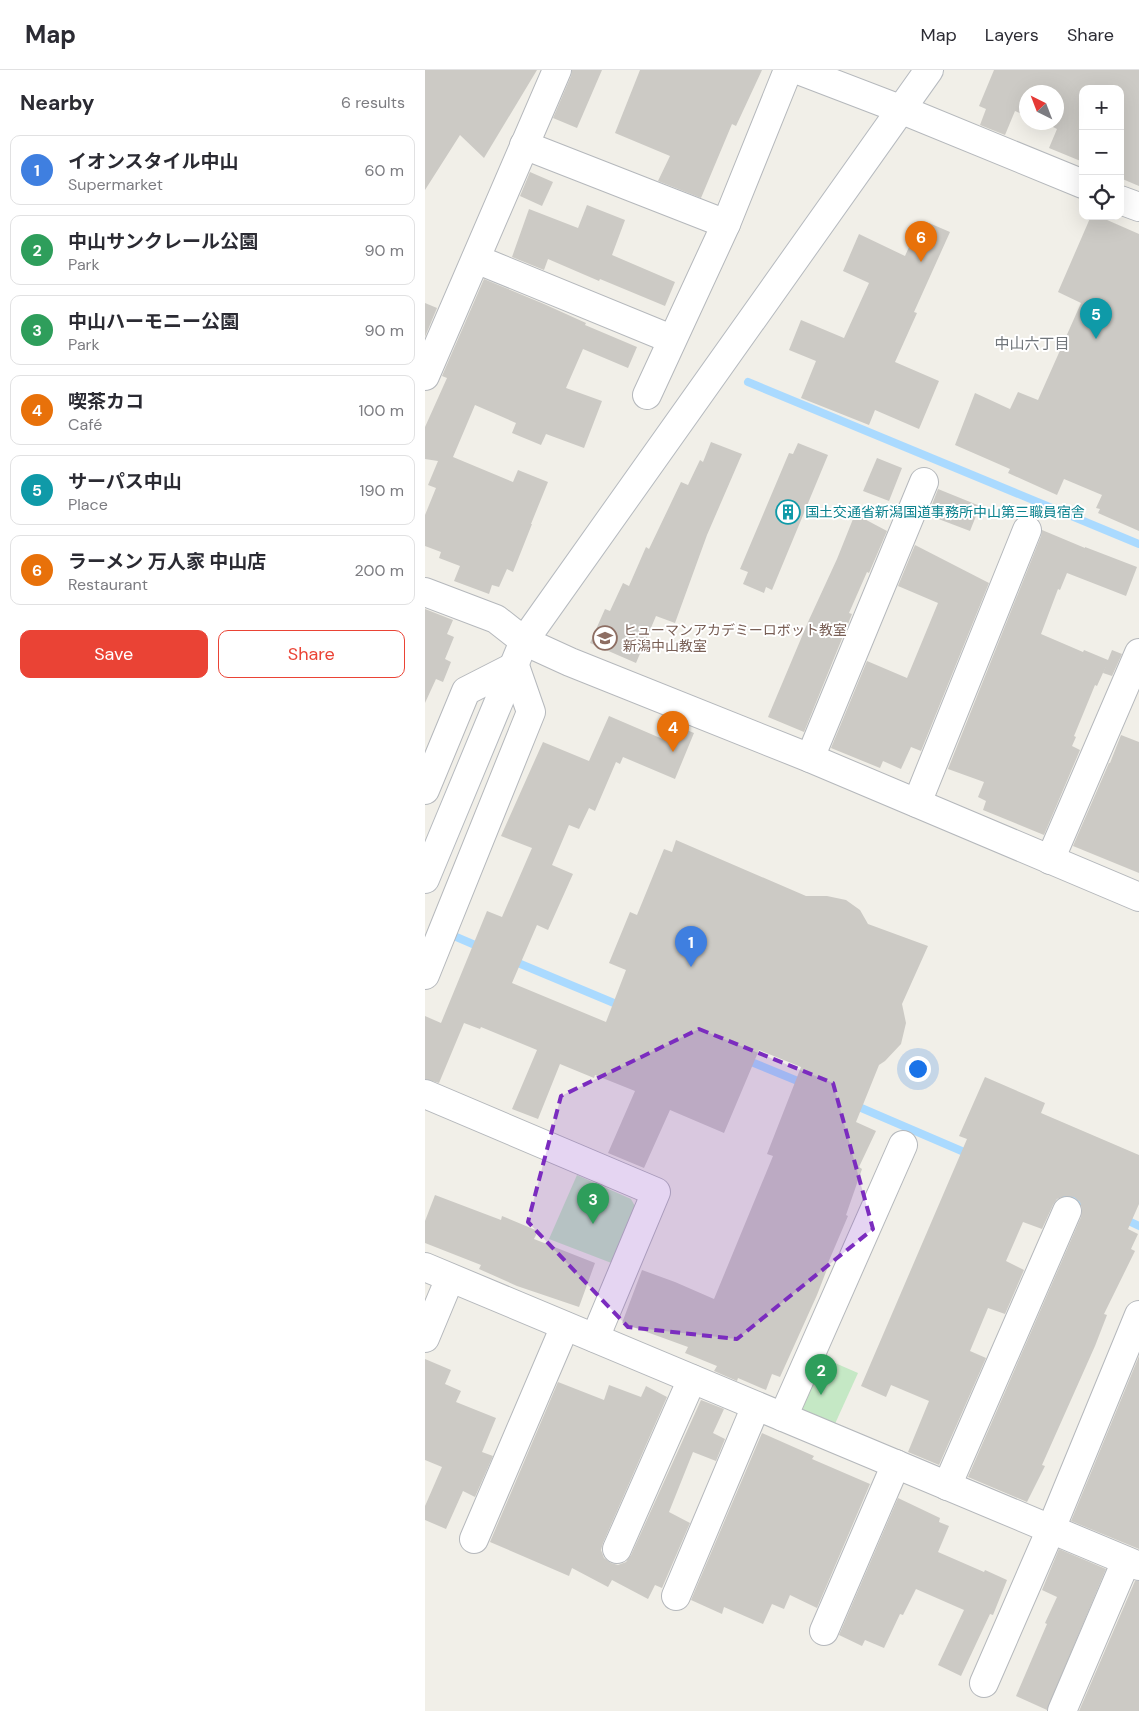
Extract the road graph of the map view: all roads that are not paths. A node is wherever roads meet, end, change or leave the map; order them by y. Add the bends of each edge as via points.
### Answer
1 (557, 70) edge
2 (788, 70) edge
3 (798, 70) edge
4 (929, 70) edge
5 (900, 109) junction
6 (524, 145) junction
7 (1079, 182) edge
8 (1124, 201) edge
9 (1139, 207) edge
10 (726, 224) junction
11 (476, 259) junction
12 (671, 340) junction
13 (425, 376) edge
14 (647, 395) dead end
15 (924, 482) dead end
16 (1027, 530) dead end
17 (425, 592) edge
18 (524, 641) junction
19 (1139, 653) edge
20 (515, 666) junction
21 (810, 758) junction
22 (425, 790) edge
23 (917, 803) junction
24 (1051, 860) junction
25 (425, 879) edge
26 (1139, 896) edge
27 (425, 975) edge
28 (425, 1094) edge
29 (903, 1144) dead end
30 (1067, 1211) dead end
31 (425, 1267) edge
32 (450, 1278) junction
33 (1139, 1315) edge
34 (565, 1326) junction
35 (425, 1338) edge
36 (595, 1338) junction
37 (692, 1379) junction
38 (756, 1406) junction
39 (783, 1417) junction
40 (896, 1464) junction
41 (947, 1486) junction
42 (1051, 1529) junction
43 (474, 1540) dead end
44 (617, 1549) dead end
45 (1132, 1564) edge
46 (676, 1596) dead end
47 (824, 1631) dead end
48 (984, 1683) dead end
49 (1062, 1711) edge

1 - 6 street
2 - 10 street
3 - 5 street
4 - 5 street
5 - 7 street
5 - 18 street
6 - 10 street
6 - 11 street
8 - 9 street
10 - 12 street
11 - 12 street
11 - 13 street
12 - 14 street
15 - 21 street
16 - 23 street
17 - 18 street via 496,619
18 - 20 street
18 - 21 street
19 - 24 street
20 - 22 street via 466,691
20 - 25 street
20 - 27 street via 531,712
21 - 23 street
23 - 24 street
24 - 26 street
28 - 36 street via 656,1192
29 - 39 street
30 - 41 street
31 - 32 street
32 - 34 street
32 - 35 street
33 - 42 street
34 - 36 street
34 - 43 street
36 - 37 street
37 - 38 street
37 - 44 street
38 - 39 street
38 - 46 street
39 - 40 street
40 - 41 street
40 - 47 street
41 - 42 street
42 - 45 street
42 - 48 street
45 - 49 street

